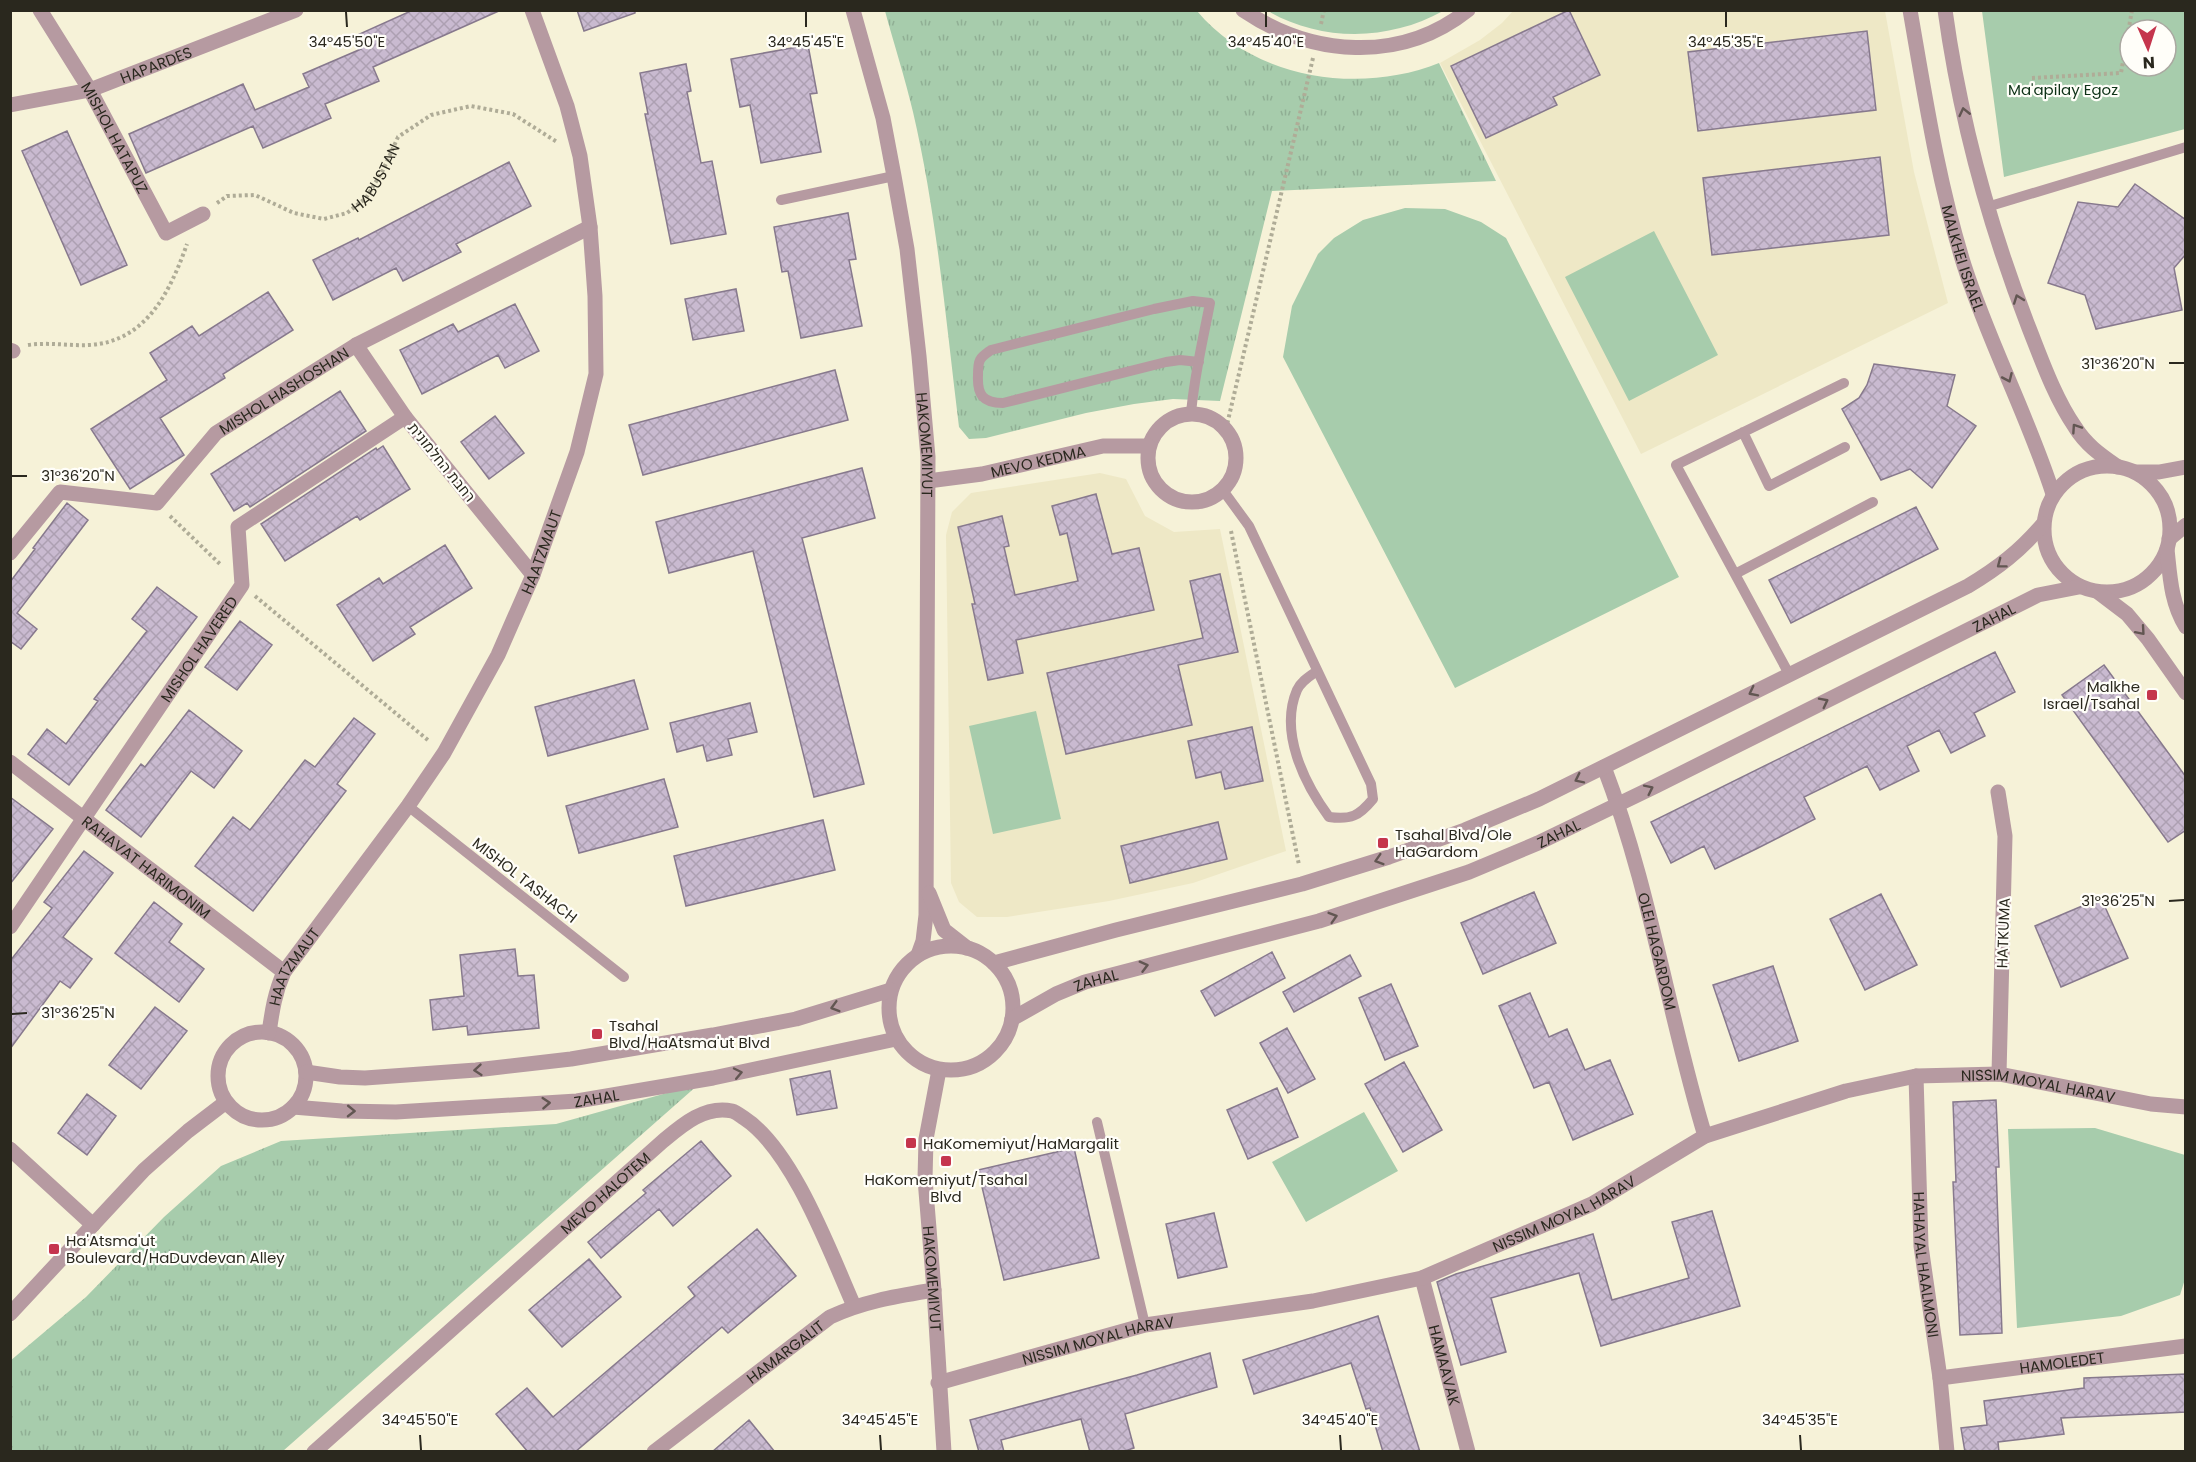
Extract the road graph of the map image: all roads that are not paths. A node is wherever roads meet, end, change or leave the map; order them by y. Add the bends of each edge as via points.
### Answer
1 (40, 10) edge
2 (296, 10) edge
3 (532, 10) edge
4 (854, 10) edge
5 (1243, 10) edge
6 (1468, 10) edge
7 (1911, 10) edge
8 (1946, 10) edge
9 (90, 90) junction
10 (10, 105) edge
11 (2186, 147) edge
12 (894, 176) junction
13 (781, 200) dead end
14 (1987, 207) junction
15 (203, 214) road end
16 (590, 227) junction
17 (356, 345) junction
18 (1198, 362) junction
19 (1844, 383) dead end
20 (1191, 414) junction
21 (405, 417) junction
22 (1743, 432) junction
23 (1148, 446) junction
24 (1845, 447) dead end
25 (2118, 467) junction
26 (2186, 467) edge
27 (2134, 472) junction
28 (928, 480) junction
29 (1222, 489) junction
30 (2053, 494) junction
31 (1874, 502) dead end
32 (2043, 524) junction
33 (2186, 525) edge
34 (2168, 544) junction
35 (10, 553) edge
36 (1735, 574) junction
37 (532, 575) junction
38 (2079, 586) junction
39 (2098, 592) junction
40 (2186, 627) edge
41 (1317, 671) junction
42 (1789, 674) junction
43 (2186, 693) edge
44 (10, 762) edge
45 (1604, 767) junction
46 (1998, 792) dead end
47 (1618, 805) junction
48 (408, 806) junction
49 (85, 819) junction
50 (926, 888) junction
51 (10, 927) edge
52 (967, 948) junction
53 (918, 955) junction
54 (994, 963) junction
55 (284, 972) junction
56 (624, 977) dead end
57 (891, 990) junction
58 (1012, 1018) junction
59 (269, 1033) junction
60 (896, 1039) junction
61 (939, 1070) junction
62 (306, 1072) junction
63 (1999, 1074) junction
64 (1916, 1076) junction
65 (226, 1102) junction
66 (292, 1107) junction
67 (2186, 1107) edge
68 (1097, 1122) dead end
69 (1705, 1136) junction
70 (10, 1149) edge
71 (93, 1225) junction
72 (1422, 1278) junction
73 (934, 1290) junction
74 (854, 1306) junction
75 (10, 1314) edge
76 (1145, 1325) junction
77 (2186, 1346) edge
78 (1940, 1378) junction
79 (938, 1383) junction
80 (314, 1452) edge
81 (654, 1452) edge
82 (944, 1452) edge
83 (1468, 1452) edge
84 (1947, 1452) edge

1 - 9 street, MISHOL HATAPUZ
2 - 9 street, HAPARDES
3 - 16 street, HAATZMAUT via 567,106 580,156
4 - 12 street, HAKOMEMIYUT
5 - 6 street via 1294,38 1351,48 1408,40 1440,28
7 -> 30 street, MALKHEI ISRAEL via 1939,171 1964,264
14 -> 8 street via 1956,78
9 - 10 street, HAPARDES
9 - 15 street, MISHOL HATAPUZ via 166,233
11 - 14 lane
12 - 13 lane
12 - 28 street, HAKOMEMIYUT via 919,356
25 -> 14 street via 2092,449 2074,427 2039,353
16 - 17 street, MISHOL HASHOSHAN
16 - 37 street, HAATZMAUT via 596,375 577,452
17 - 21 street, רחבת החלמונית
17 - 35 street, MISHOL HASHOSHAN via 216,434 157,503 60,492
18 - 18 lane via 1210,303 1193,301 991,350 980,359 978,387 982,398 1003,403 1166,362
18 - 20 lane
19 - 22 lane
20 - 23 street via 1173,417 1162,424
20 - 29 street via 1215,419 1234,442 1234,472
21 - 37 street, רחבת החלמונית
21 - 49 street, MISHOL HAVERED via 238,527 242,585
22 - 24 lane via 1769,486
22 - 36 lane via 1676,465
23 - 28 street, MEVO KEDMA via 1103,446 982,474
23 - 29 street via 1151,476 1159,489 1172,498 1202,501
25 - 27 street
25 - 30 street via 2089,468 2075,474
26 - 27 street
27 - 34 street via 2163,500 2169,519
28 - 50 street, HAKOMEMIYUT
29 - 41 lane via 1249,526
30 - 32 street
31 - 36 lane
32 - 38 street via 2044,543 2051,561 2063,576
32 -> 42 street via 2022,548 1968,586
33 - 34 street
34 - 39 street via 2161,562 2141,583 2113,592
34 - 40 street via 2176,612
36 - 42 lane
37 - 48 street, HAATZMAUT via 498,655 444,753
38 - 39 street
47 -> 38 street, ZAHAL via 2038,594
39 -> 43 street via 2141,630
41 - 41 lane via 1371,784 1373,799 1362,813 1344,819 1329,817 1314,797 1292,732 1290,713 1298,688
42 -> 45 street
44 - 49 street, RAHAVAT HARIMONIM
45 - 47 street, OLEI HAGARDOM
45 -> 54 street via 1539,799 1389,857 1302,884
46 - 63 street, HATKUMA via 2005,837
58 -> 47 street, ZAHAL via 1085,982 1319,921 1459,875
47 - 69 street, OLEI HAGARDOM via 1635,857
48 - 55 street, HAATZMAUT
48 - 56 lane, MISHOL TASHACH
49 - 51 street, MISHOL HAVERED
49 - 55 street, RAHAVAT HARIMONIM
50 - 52 street, HAKOMEMIYUT via 944,930
50 - 53 street, HAKOMEMIYUT via 923,941
52 - 53 street via 934,948
52 - 54 street
53 - 57 street via 906,964
54 - 58 street via 1010,988
55 - 59 street, HAATZMAUT
57 - 60 street via 888,1006
57 -> 62 street via 796,1019 571,1059 364,1078
58 - 61 street via 1004,1042 986,1060 963,1070
59 - 62 street via 280,1036 297,1051
59 - 65 street via 236,1040 221,1058 218,1081
60 - 61 street via 914,1059
66 -> 60 street, ZAHAL via 396,1112 577,1101 713,1078
61 - 73 street, HAKOMEMIYUT via 926,1139 925,1179
62 - 66 street via 305,1085
63 - 64 street, NISSIM MOYAL HARAV
63 - 67 street, NISSIM MOYAL HARAV via 2151,1104
64 - 69 street, NISSIM MOYAL HARAV via 1846,1090
64 - 78 street, HAHAYAL HAALMONI via 1921,1246
65 - 66 street via 234,1111 258,1120 282,1115
65 - 71 street via 144,1170
68 - 76 lane
69 - 72 street, NISSIM MOYAL HARAV via 1592,1204
70 - 71 street
71 - 75 street
72 - 76 street, NISSIM MOYAL HARAV via 1313,1301
72 - 83 street, HAMAAVAK
73 - 74 street, HAMARGALIT
73 - 79 street, HAKOMEMIYUT
74 - 80 street, MEVO HALOTEM via 784,1159 768,1137 733,1111 712,1111 689,1120 663,1141
74 - 81 street, HAMARGALIT via 830,1317
76 - 79 street, NISSIM MOYAL HARAV
77 - 78 street, HAMOLEDET
78 - 84 street, HAHAYAL HAALMONI
79 - 82 street, HAKOMEMIYUT

